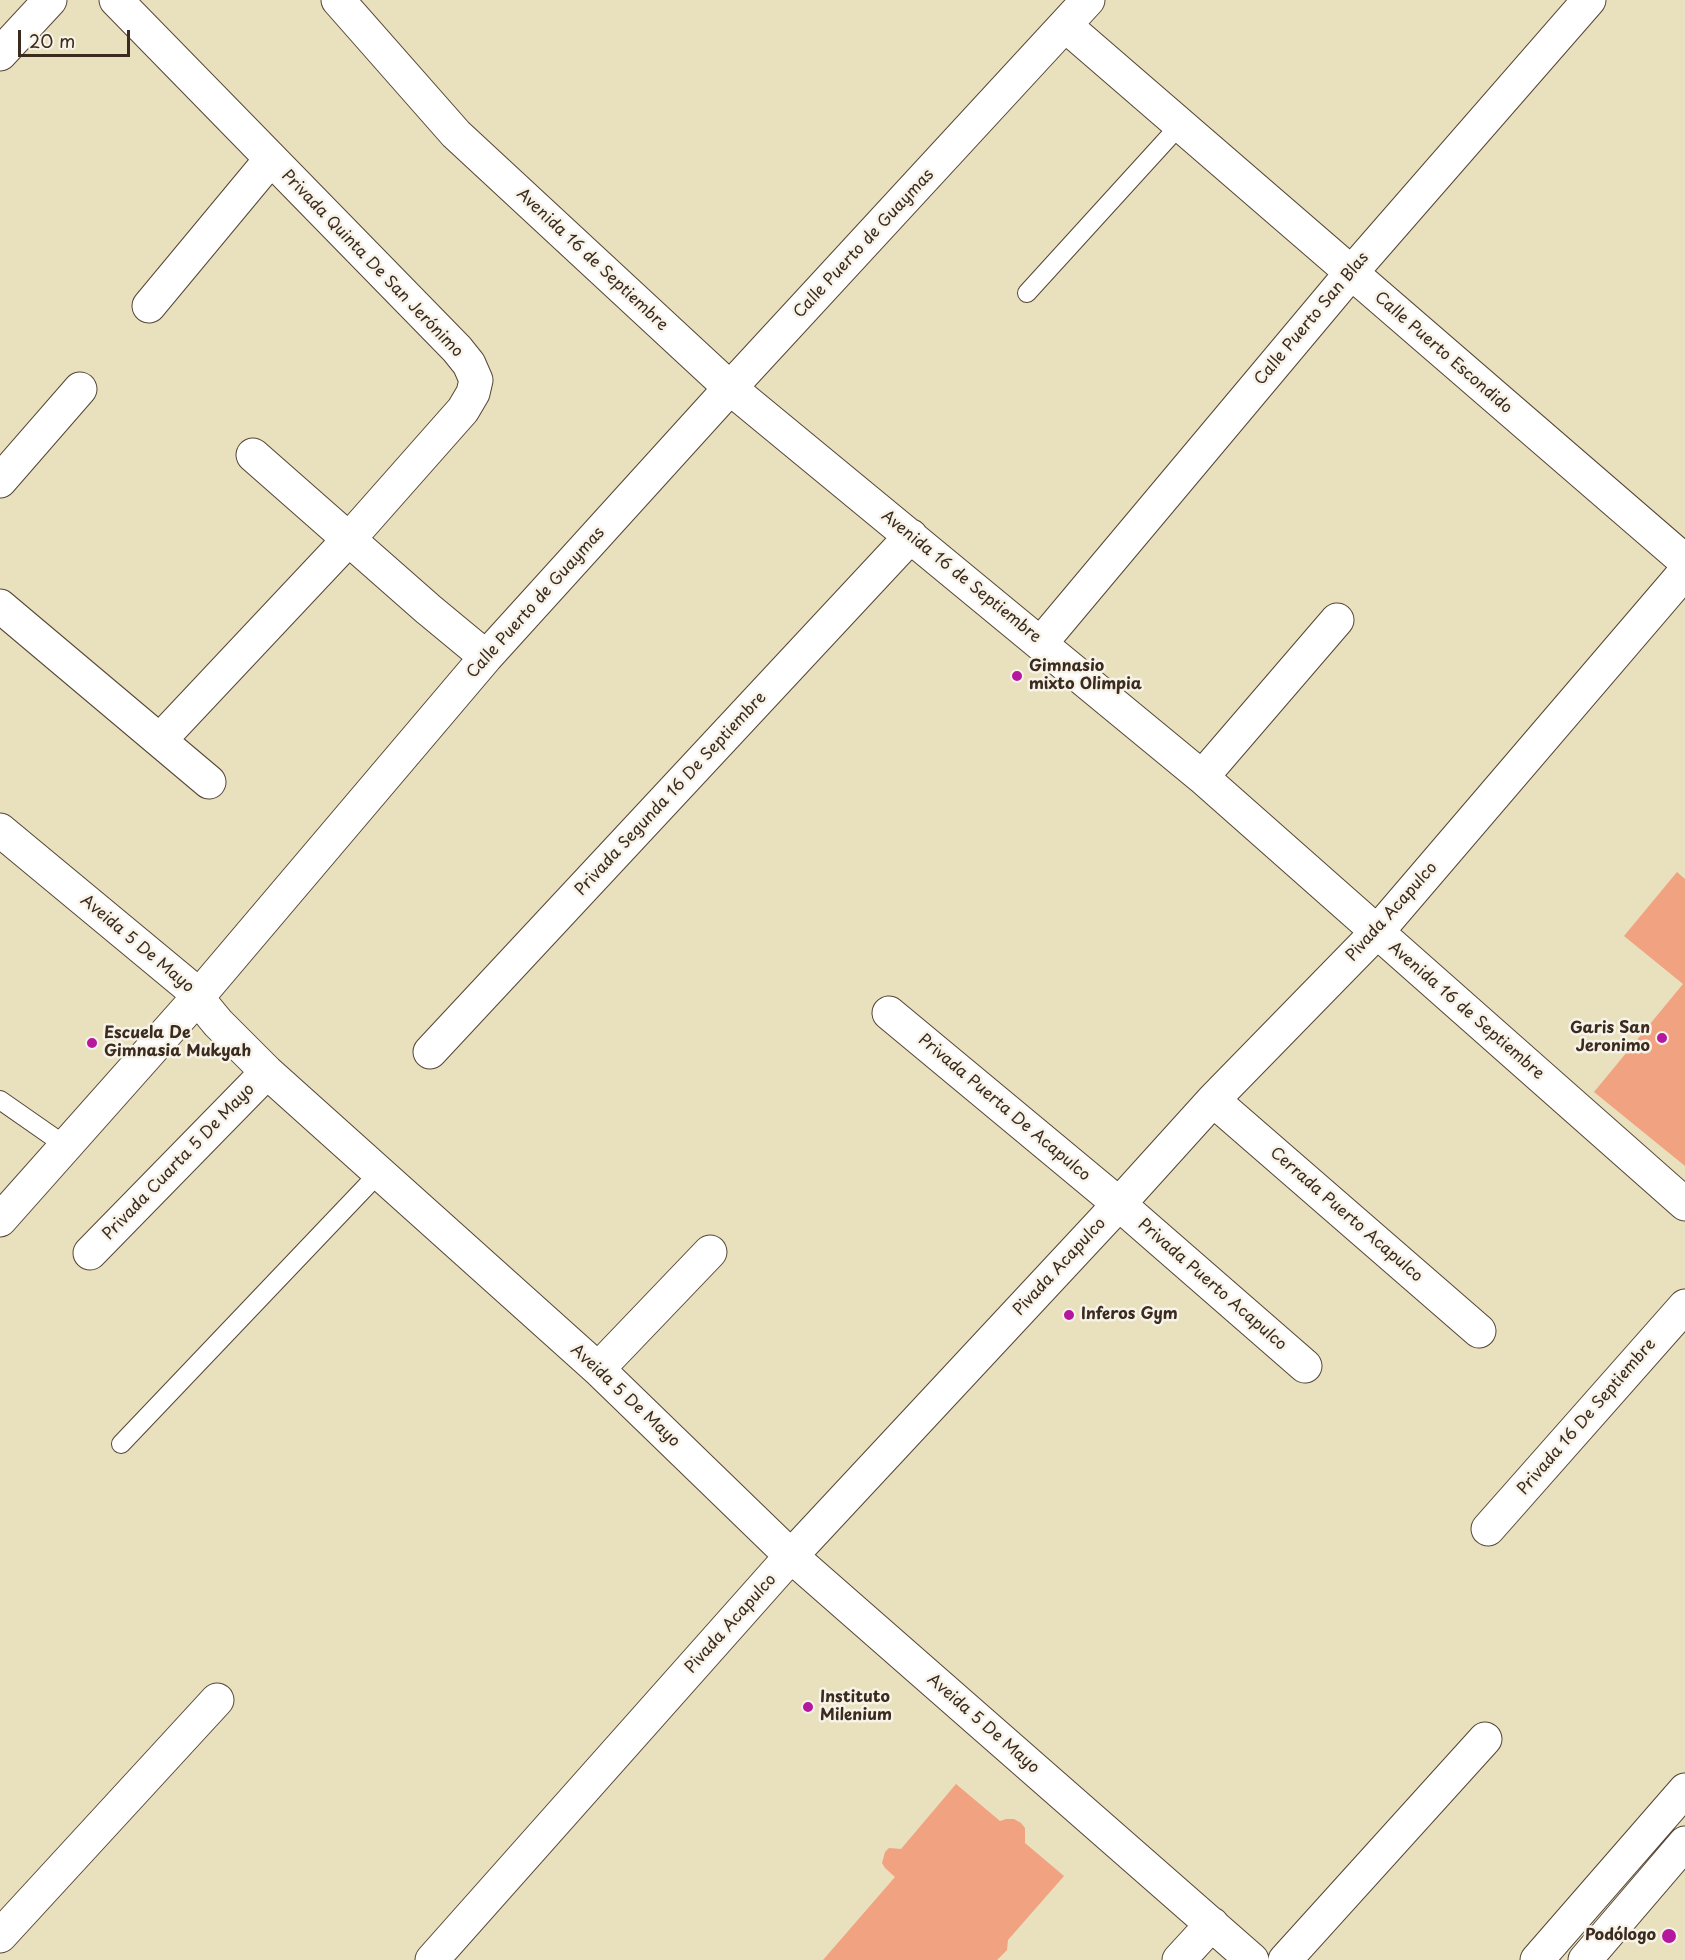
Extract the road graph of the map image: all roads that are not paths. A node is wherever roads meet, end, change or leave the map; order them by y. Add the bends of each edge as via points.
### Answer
1 (50, 0) edge
2 (116, 0) edge
3 (338, 0) edge
4 (1088, 0) edge
5 (1589, 0) edge
6 (1066, 26) junction
7 (0, 54) edge
8 (1180, 125) junction
9 (271, 159) junction
10 (1351, 273) junction
11 (1027, 293) dead end
12 (149, 306) dead end
13 (80, 388) dead end
14 (730, 388) junction
15 (253, 455) dead end
16 (0, 481) edge
17 (911, 536) junction
18 (349, 539) junction
19 (1685, 561) edge
20 (1685, 572) edge
21 (0, 606) edge
22 (1337, 620) dead end
23 (1041, 643) junction
24 (486, 657) junction
25 (160, 740) junction
26 (1202, 777) junction
27 (209, 782) dead end
28 (0, 830) edge
29 (1377, 932) junction
30 (199, 995) junction
31 (889, 1013) dead end
32 (430, 1052) dead end
33 (267, 1072) junction
34 (0, 1100) edge
35 (1213, 1100) junction
36 (66, 1146) junction
37 (379, 1173) junction
38 (1119, 1204) junction
39 (1685, 1204) edge
40 (0, 1220) edge
41 (710, 1252) dead end
42 (90, 1253) dead end
43 (1685, 1306) edge
44 (1479, 1331) dead end
45 (1305, 1366) dead end
46 (598, 1369) junction
47 (121, 1444) dead end
48 (1488, 1529) dead end
49 (791, 1556) junction
50 (217, 1700) dead end
51 (1485, 1739) dead end
52 (1685, 1790) edge
53 (1685, 1843) edge
54 (1212, 1924) junction
55 (0, 1936) edge
56 (0, 1955) edge
57 (6, 1960) edge
58 (432, 1960) edge
59 (1179, 1960) edge
60 (1252, 1960) edge
61 (1285, 1960) edge
62 (1537, 1960) edge
63 (1585, 1960) edge

1 - 7 street
2 - 9 street, Privada Quinta De San Jerónimo
3 - 14 street, Avenida 16 de Septiembre via 456,134
4 - 6 street, Calle Puerto de Guaymas
5 - 10 street, Calle Puerto San Blas
6 - 8 street, Calle Puerto Escondido
6 - 14 street, Calle Puerto de Guaymas
8 - 10 street, Calle Puerto Escondido
8 - 11 lane
9 - 12 street, Privada Quinta De San Jerónimo
9 - 18 street, Privada Quinta De San Jerónimo via 457,349 476,380 463,410
10 - 19 street, Calle Puerto Escondido
10 - 23 street, Calle Puerto San Blas
13 - 16 street
14 - 17 street, Avenida 16 de Septiembre
14 - 24 street, Calle Puerto de Guaymas
15 - 18 street
17 - 23 street, Avenida 16 de Septiembre
17 - 32 street, Privada Segunda 16 De Septiembre
18 - 24 street
18 - 25 street, Privada Quinta De San Jerónimo
20 - 29 street, Pivada Acapulco
21 - 25 street
22 - 26 street
23 - 26 street, Avenida 16 de Septiembre
24 - 30 street, Calle Puerto de Guaymas
25 - 27 street
26 - 29 street, Avenida 16 de Septiembre
28 - 30 street, Aveida 5 De Mayo
29 - 35 street, Pivada Acapulco
29 - 39 street, Avenida 16 de Septiembre
30 - 33 street, Aveida 5 De Mayo via 218,1023
30 - 36 street, Calle Puerto de Guaymas
31 - 38 street, Privada Puerta De Acapulco
33 - 37 street, Aveida 5 De Mayo
33 - 42 street, Privada Cuarta 5 De Mayo
34 - 36 lane
35 - 38 street, Pivada Acapulco
35 - 44 street, Cerrada Puerto Acapulco
36 - 40 street, Calle Puerto de Guaymas
37 - 46 street, Aveida 5 De Mayo
37 - 47 lane
38 - 45 street, Privada Puerto Acapulco
38 - 49 street, Pivada Acapulco
41 - 46 street
43 - 48 street, Privada 16 De Septiembre
46 - 49 street, Aveida 5 De Mayo
49 - 54 street, Aveida 5 De Mayo
49 - 58 street, Pivada Acapulco
50 - 55 street
51 - 61 street
52 - 62 street
53 - 63 street
54 - 59 street
54 - 60 street, Aveida 5 De Mayo
56 - 57 street

